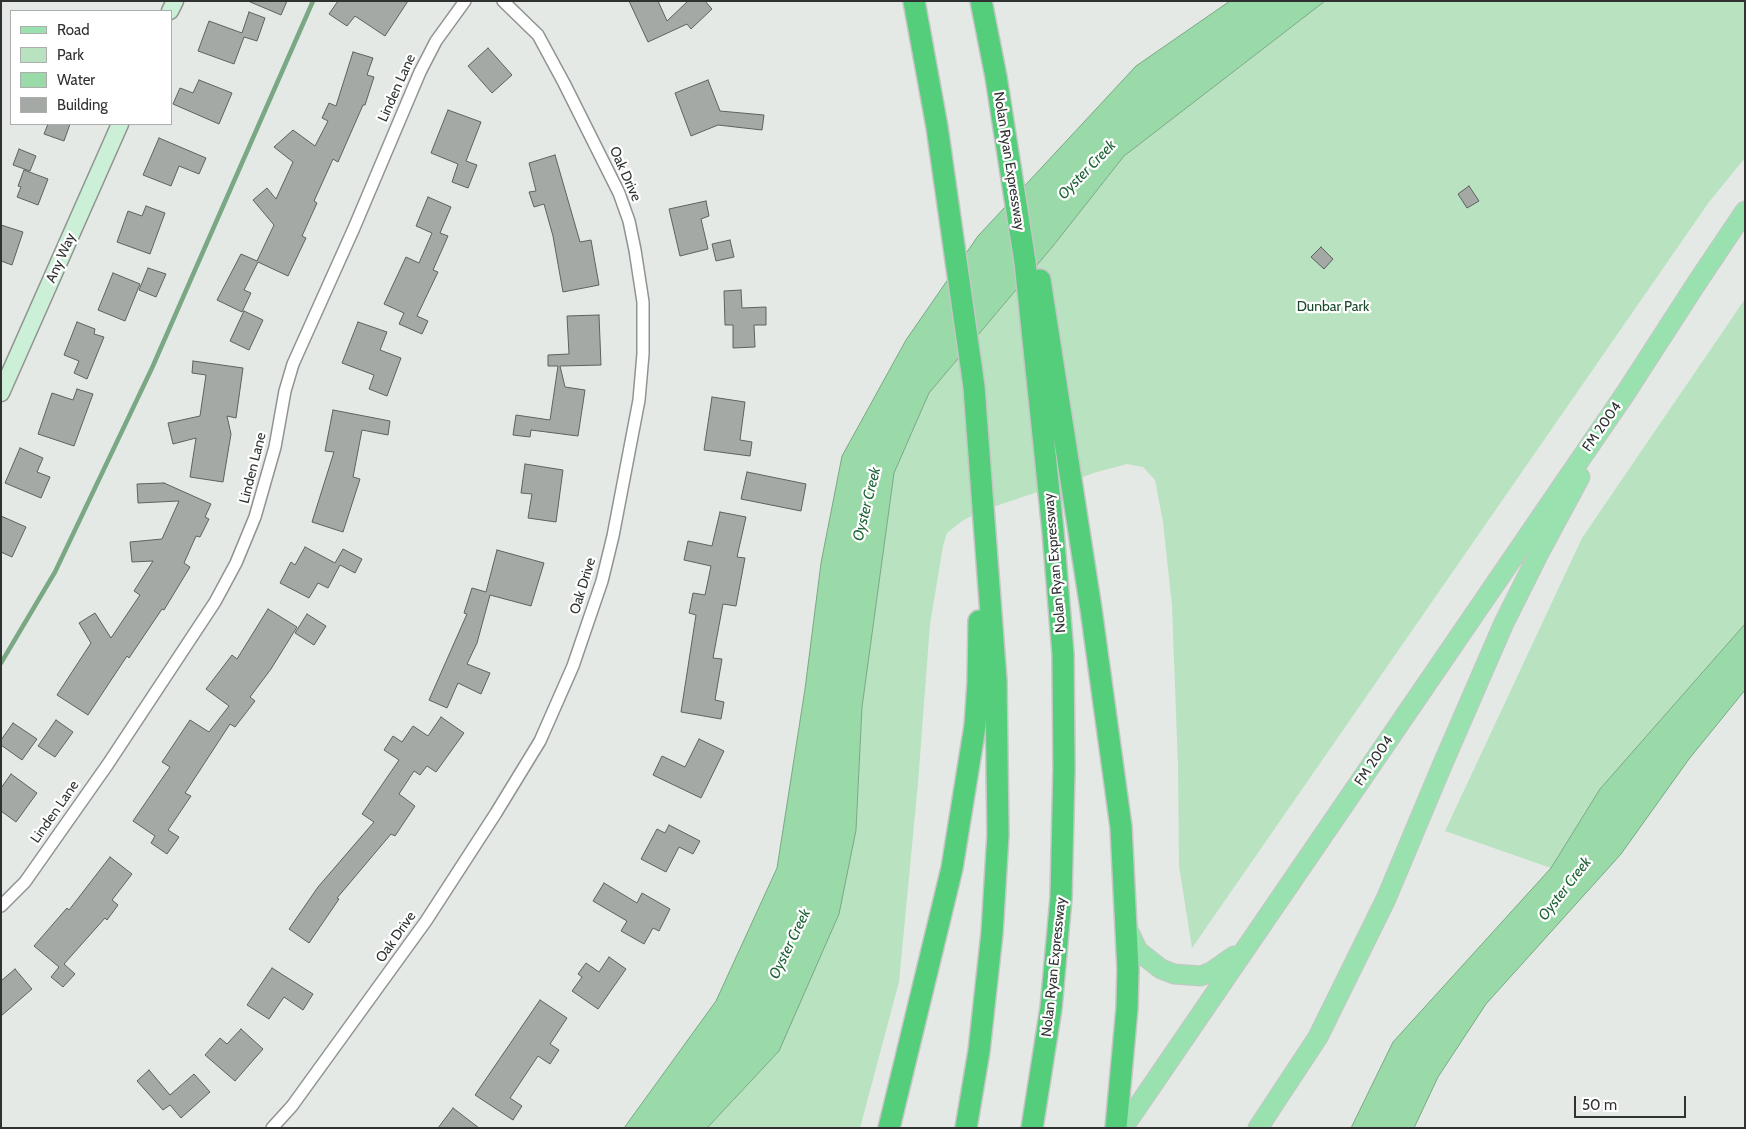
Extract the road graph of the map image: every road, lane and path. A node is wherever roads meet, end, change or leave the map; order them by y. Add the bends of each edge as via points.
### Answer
1 (465, 1) edge
2 (502, 1) edge
3 (914, 1) edge
4 (980, 1) edge
5 (120, 125) edge
6 (1745, 211) edge
7 (1025, 262) junction
8 (1, 392) edge
9 (1625, 394) junction
10 (981, 558) junction
11 (1, 906) edge
12 (1127, 928) junction
13 (1245, 948) junction
14 (272, 1128) edge
15 (889, 1128) edge
16 (966, 1128) edge
17 (1032, 1128) edge
18 (1116, 1128) edge
19 (1123, 1128) edge
20 (1258, 1128) edge

1 - 11 street, Linden Lane via 436,41 420,72 293,364 275,447 255,517 236,563 215,602 108,764 25,882
2 - 14 street, Oak Drive via 538,35 564,82 619,193 635,250 642,302 643,354 639,400 613,536 602,581 573,666 540,741 416,936 292,1106
3 - 10 highway via 937,127 974,387 962,402
4 - 7 highway, Nolan Ryan Expressway via 1004,122
5 - 8 street, Any Way
6 - 9 main road, FM 2004 / FM 2004
7 - 12 highway via 1038,272 1083,555 1121,827
7 - 17 highway, Nolan Ryan Expressway via 1063,654 1064,768 1061,898 1051,1008
9 - 13 main road, FM 2004 / FM 2004
9 - 20 main road, FM 2004 / FM 2004 via 1504,624 1386,899 1318,1037
10 - 15 highway via 975,726 952,868
10 - 16 highway via 996,681 998,835 992,933 979,1051
12 - 13 main road via 1138,951 1161,969 1174,974 1201,976
12 - 18 highway via 1127,1008
13 - 19 main road, FM 2004 / FM 2004

